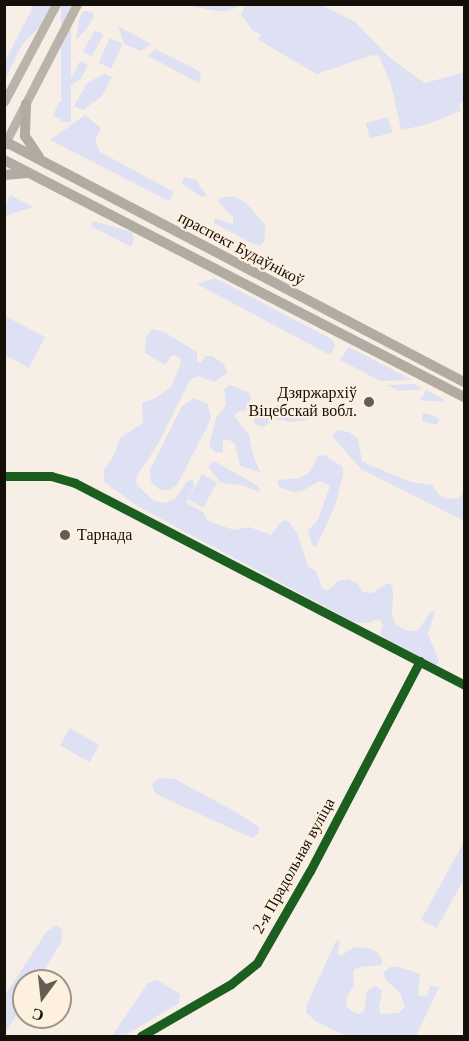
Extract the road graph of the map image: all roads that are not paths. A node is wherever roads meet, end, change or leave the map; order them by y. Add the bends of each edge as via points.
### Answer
1 (56, 4) edge
2 (77, 4) edge
3 (4, 102) edge
4 (26, 104) junction
5 (5, 143) edge
6 (4, 160) edge
7 (41, 160) junction
8 (32, 173) junction
9 (4, 175) edge
10 (151, 219) junction
11 (144, 231) junction
12 (352, 325) junction
13 (346, 335) junction
14 (412, 355) junction
15 (405, 366) junction
16 (465, 382) edge
17 (465, 397) edge
18 (4, 476) edge
19 (420, 661) junction
20 (465, 685) edge
21 (141, 1036) edge

1 - 3 main road
2 - 4 main road
4 - 5 main road
4 - 7 main road via 25,136
5 - 7 main road, праспект Будаўнікоў
6 - 8 main road, праспект Будаўнікоў
7 - 10 main road, праспект Будаўнікоў
8 - 9 main road
8 - 11 main road, праспект Будаўнікоў
10 - 11 street
10 - 12 main road, праспект Будаўнікоў
11 - 13 main road, праспект Будаўнікоў
12 - 13 street
12 - 14 main road, праспект Будаўнікоў
13 - 15 main road, праспект Будаўнікоў
14 - 15 street
14 - 16 main road, праспект Будаўнікоў
15 - 17 main road, праспект Будаўнікоў
18 - 19 street via 51,476 75,483
19 - 20 street
19 - 21 street, 2-я Прадольная вуліца via 257,963 231,984

